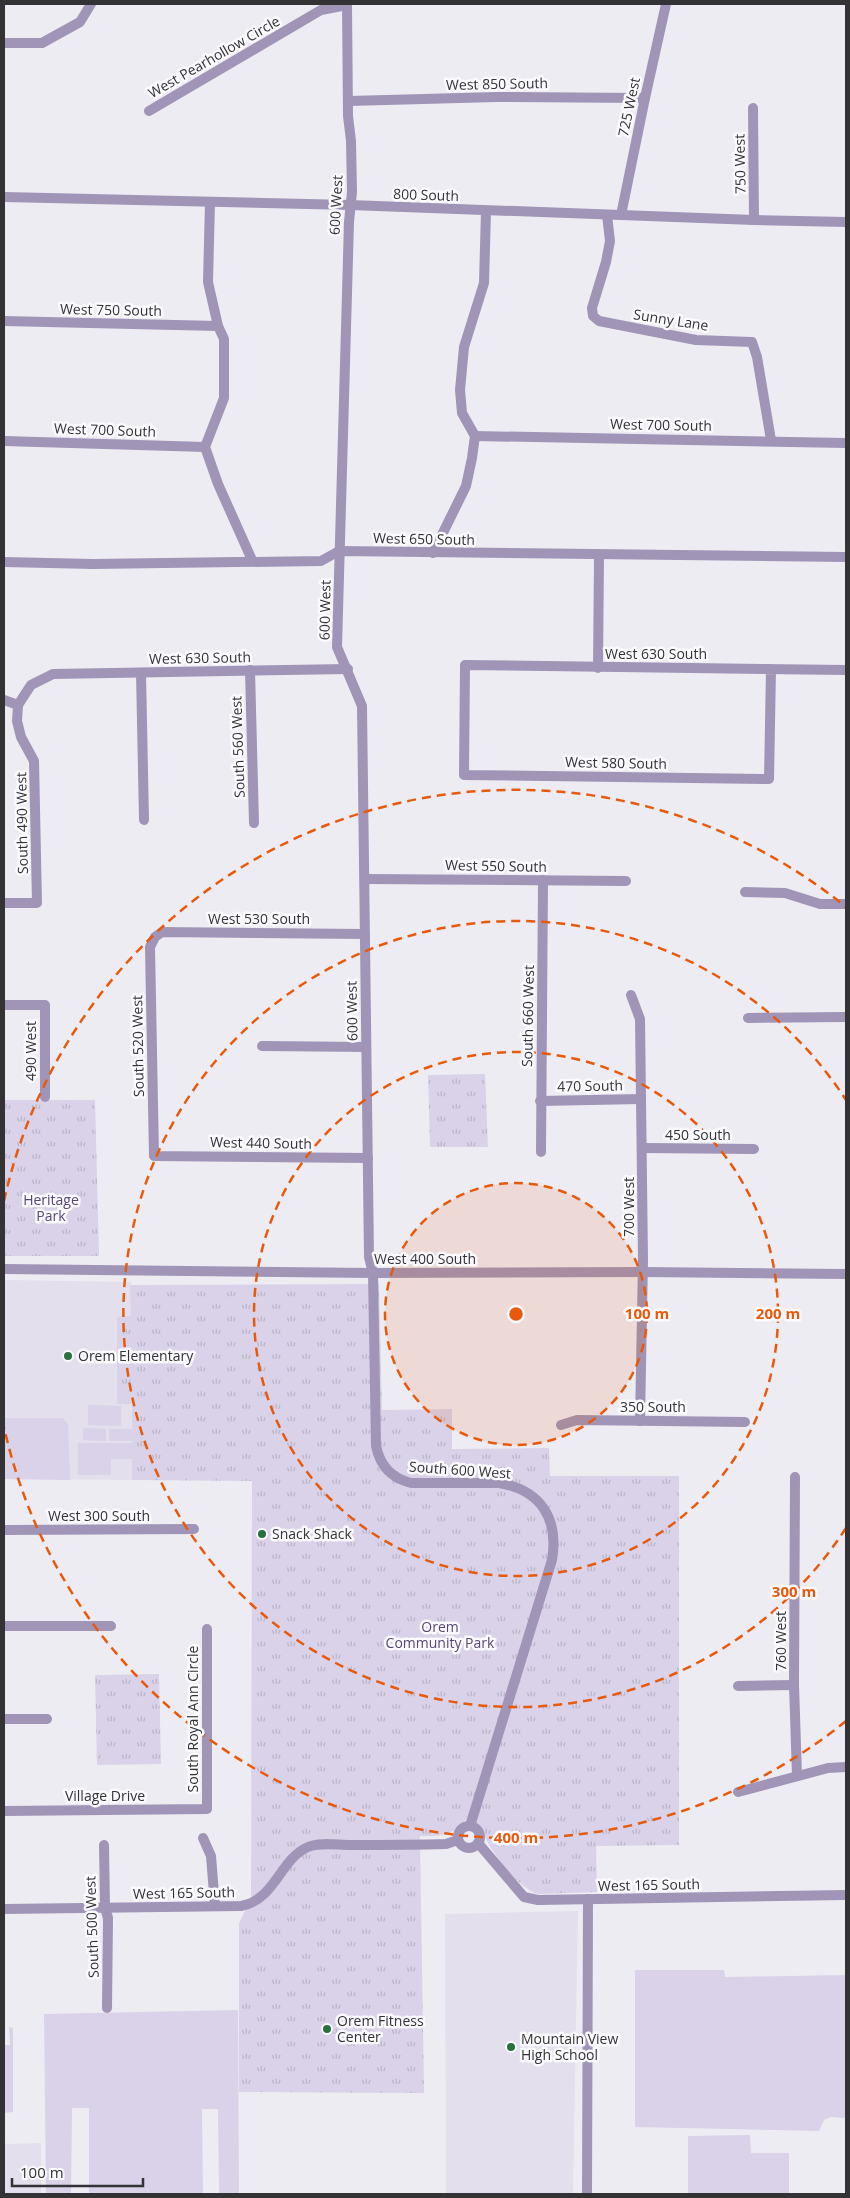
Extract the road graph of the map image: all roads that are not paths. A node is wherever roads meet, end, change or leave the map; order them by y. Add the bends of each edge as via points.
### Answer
1 (91, 4) edge
2 (666, 4) edge
3 (347, 5) edge
4 (4, 43) edge
5 (645, 98) junction
6 (349, 101) junction
7 (753, 108) dead end
8 (149, 111) dead end
9 (4, 197) edge
10 (210, 202) junction
11 (350, 206) junction
12 (486, 211) junction
13 (607, 215) junction
14 (621, 215) junction
15 (754, 220) junction
16 (846, 222) edge
17 (4, 321) edge
18 (218, 326) junction
19 (475, 436) junction
20 (771, 440) junction
21 (4, 441) edge
22 (846, 442) edge
23 (205, 447) junction
24 (339, 551) junction
25 (432, 553) junction
26 (599, 554) junction
27 (846, 558) edge
28 (252, 560) junction
29 (4, 562) edge
30 (598, 668) junction
31 (348, 669) junction
32 (771, 669) junction
33 (250, 670) junction
34 (846, 670) edge
35 (141, 673) junction
36 (4, 700) edge
37 (18, 705) junction
38 (464, 776) joint
39 (144, 820) dead end
40 (254, 823) dead end
41 (365, 878) junction
42 (543, 880) junction
43 (626, 881) dead end
44 (744, 892) dead end
45 (4, 903) edge
46 (846, 904) edge
47 (365, 934) junction
48 (155, 937) joint
49 (632, 995) dead end
50 (4, 1005) edge
51 (846, 1017) edge
52 (748, 1018) dead end
53 (262, 1046) dead end
54 (366, 1047) junction
55 (45, 1097) dead end
56 (641, 1099) junction
57 (540, 1101) junction
58 (642, 1148) junction
59 (754, 1148) dead end
60 (541, 1152) dead end
61 (154, 1156) joint
62 (368, 1158) junction
63 (4, 1270) edge
64 (643, 1272) junction
65 (373, 1273) junction
66 (846, 1274) edge
67 (640, 1421) junction
68 (745, 1422) dead end
69 (562, 1425) dead end
70 (795, 1477) dead end
71 (194, 1529) dead end
72 (4, 1530) edge
73 (4, 1626) edge
74 (111, 1626) dead end
75 (207, 1629) dead end
76 (794, 1685) junction
77 (738, 1686) dead end
78 (4, 1719) edge
79 (47, 1719) dead end
80 (846, 1767) edge
81 (797, 1776) junction
82 (738, 1792) dead end
83 (207, 1809) joint
84 (4, 1811) edge
85 (470, 1826) junction
86 (203, 1838) dead end
87 (458, 1840) junction
88 (478, 1843) junction
89 (104, 1845) dead end
90 (846, 1895) edge
91 (588, 1900) junction
92 (215, 1906) junction
93 (106, 1908) junction
94 (4, 1909) edge
95 (107, 2008) dead end
96 (587, 2194) edge

1 - 4 street via 80,22 42,43
2 - 5 street, 725 West
3 - 6 street, 600 West
3 - 8 street, West Pearhollow Circle via 322,10
5 - 6 street, West 850 South
5 - 14 street, 725 West
6 - 11 street, 600 West
7 - 15 street, 750 West
9 - 10 street, 800 South
10 - 11 street, 800 South
10 - 18 street via 208,282
11 - 12 street, 800 South
11 - 24 street, 600 West
12 - 13 street, 800 South
12 - 19 street via 484,283 464,347 460,390 462,413
13 - 14 street, 800 South
13 - 20 street, Sunny Lane via 610,241 592,308 593,316 599,322 696,340 752,342
14 - 15 street, 800 South
15 - 16 street, 800 South
17 - 18 street, West 750 South
18 - 23 street via 224,339 224,398
19 - 20 street, West 700 South
19 - 25 street via 466,486
20 - 22 street, West 700 South
21 - 23 street, West 700 South
23 - 28 street
24 - 25 street, West 650 South
24 - 28 street, West 650 South via 321,561
24 - 31 street, 600 West via 337,647
25 - 26 street, West 650 South
26 - 27 street, West 650 South
26 - 30 street
28 - 29 street, West 650 South via 93,564
30 - 32 street, West 630 South
30 - 38 street, West 630 South via 465,665
31 - 33 street, West 630 South
31 - 41 street, 600 West via 362,706
32 - 34 street, West 630 South
32 - 38 street, West 580 South via 769,779
33 - 35 street, West 630 South
33 - 40 street, South 560 West
35 - 37 street, West 630 South via 53,674 31,685
35 - 39 street
36 - 37 street
37 - 45 street, South 490 West via 21,737 34,761 38,903
41 - 42 street, West 550 South
41 - 47 street, 600 West
42 - 43 street, West 550 South
42 - 57 street, South 660 West
44 - 46 street via 785,893 820,904
47 - 48 street, West 530 South via 162,932
47 - 54 street, 600 West
48 - 61 street, South 520 West via 150,947
49 - 56 street, 700 West via 640,1019
50 - 55 street, 490 West via 45,1005
51 - 52 street
53 - 54 street
54 - 62 street, 600 West
56 - 57 street, 470 South
56 - 58 street, 700 West
57 - 60 street, South 660 West
58 - 59 street, 450 South
58 - 64 street, 700 West
61 - 62 street, West 440 South
62 - 65 street, 600 West via 369,1257
63 - 65 street, West 400 South
64 - 65 street, West 400 South
64 - 66 street, West 400 South
64 - 67 street, 700 West
65 - 85 street, South 600 West via 376,1446 383,1464 392,1475 411,1483 511,1485 534,1498 548,1514 553,1530 552,1560
67 - 68 street, 350 South
67 - 69 street, 350 South via 577,1420
70 - 76 street, 760 West
71 - 72 street, West 300 South
73 - 74 street
75 - 83 street, South Royal Ann Circle
76 - 77 street
76 - 81 street, 760 West
78 - 79 street
80 - 81 street
81 - 82 street
83 - 84 street, Village Drive
85 - 87 street via 462,1829
85 - 88 street, West 165 South via 479,1834
86 - 92 street via 211,1856
87 - 88 street, West 165 South via 467,1848
87 - 92 street, West 165 South via 446,1844 308,1847 253,1904
88 - 91 street, West 165 South via 524,1897
89 - 93 street, South 500 West
90 - 91 street, West 165 South
91 - 96 street
92 - 93 street, West 165 South
93 - 94 street, West 165 South
93 - 95 street, South 500 West

